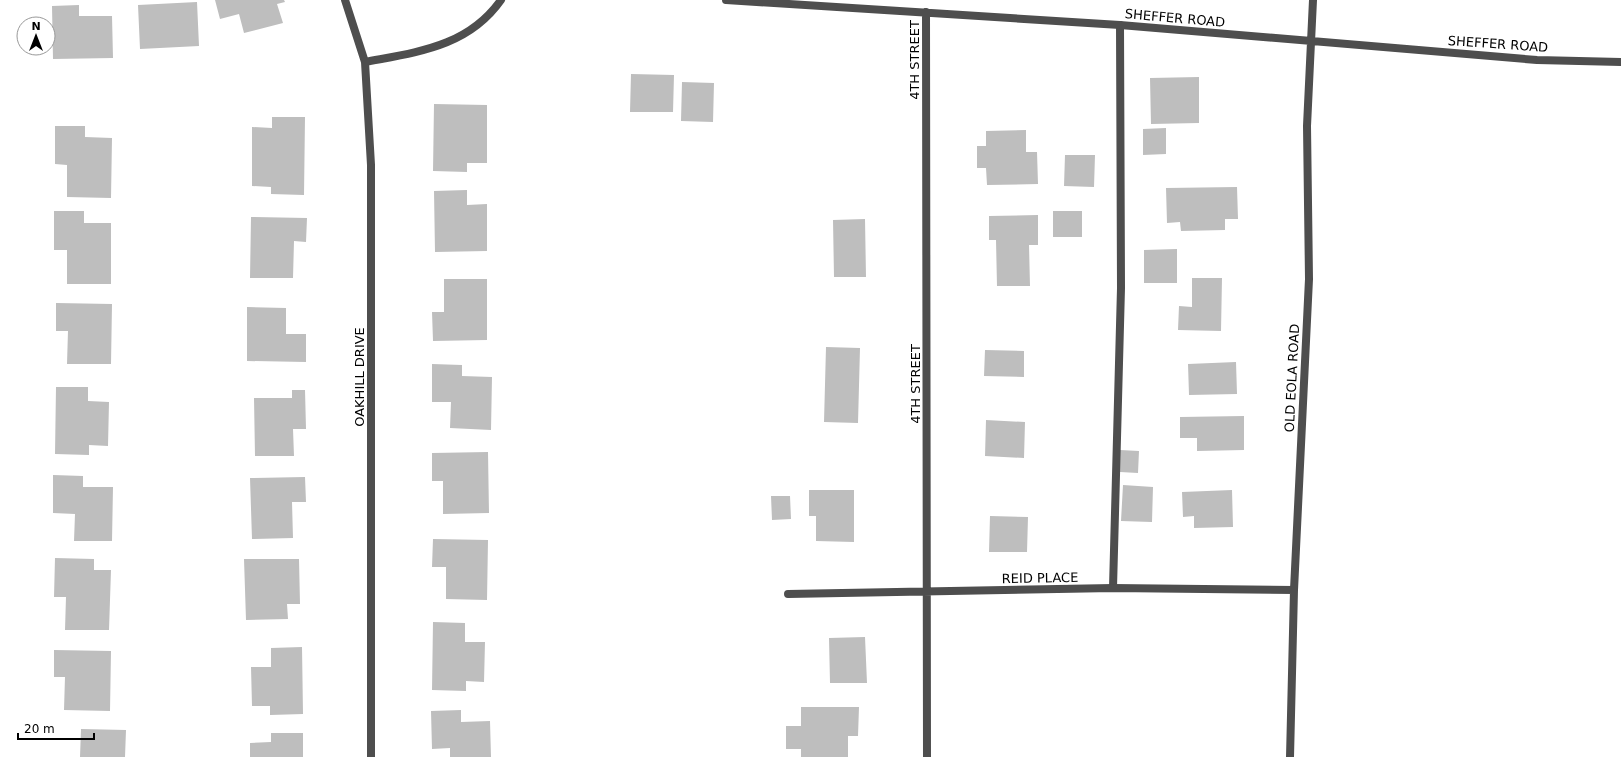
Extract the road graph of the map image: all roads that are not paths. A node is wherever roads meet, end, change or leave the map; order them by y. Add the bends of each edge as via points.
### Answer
1 (345, 0) edge
2 (501, 0) edge
3 (726, 0) edge
4 (1313, 0) edge
5 (926, 12) junction
6 (1120, 25) junction
7 (1310, 42) junction
8 (365, 62) junction
9 (1621, 62) edge
10 (1113, 588) junction
11 (1294, 590) junction
12 (928, 592) junction
13 (788, 594) dead end
14 (371, 757) edge
15 (927, 757) edge
16 (1290, 757) edge

1 - 8 street, OAKHILL DRIVE
2 - 8 street via 474,28 450,42 425,50
3 - 5 street, SHEFFER ROAD
4 - 7 street, OLD EOLA ROAD
5 - 6 street, SHEFFER ROAD
5 - 12 street, 4TH STREET
6 - 7 street, SHEFFER ROAD
6 - 10 street via 1121,288
7 - 9 street, SHEFFER ROAD via 1537,60
7 - 11 street, OLD EOLA ROAD via 1307,126 1309,279
8 - 14 street, OAKHILL DRIVE via 371,165
10 - 11 street, REID PLACE
10 - 12 street, REID PLACE
11 - 16 street, OLD EOLA ROAD
12 - 13 street, REID PLACE
12 - 15 street, 4TH STREET

